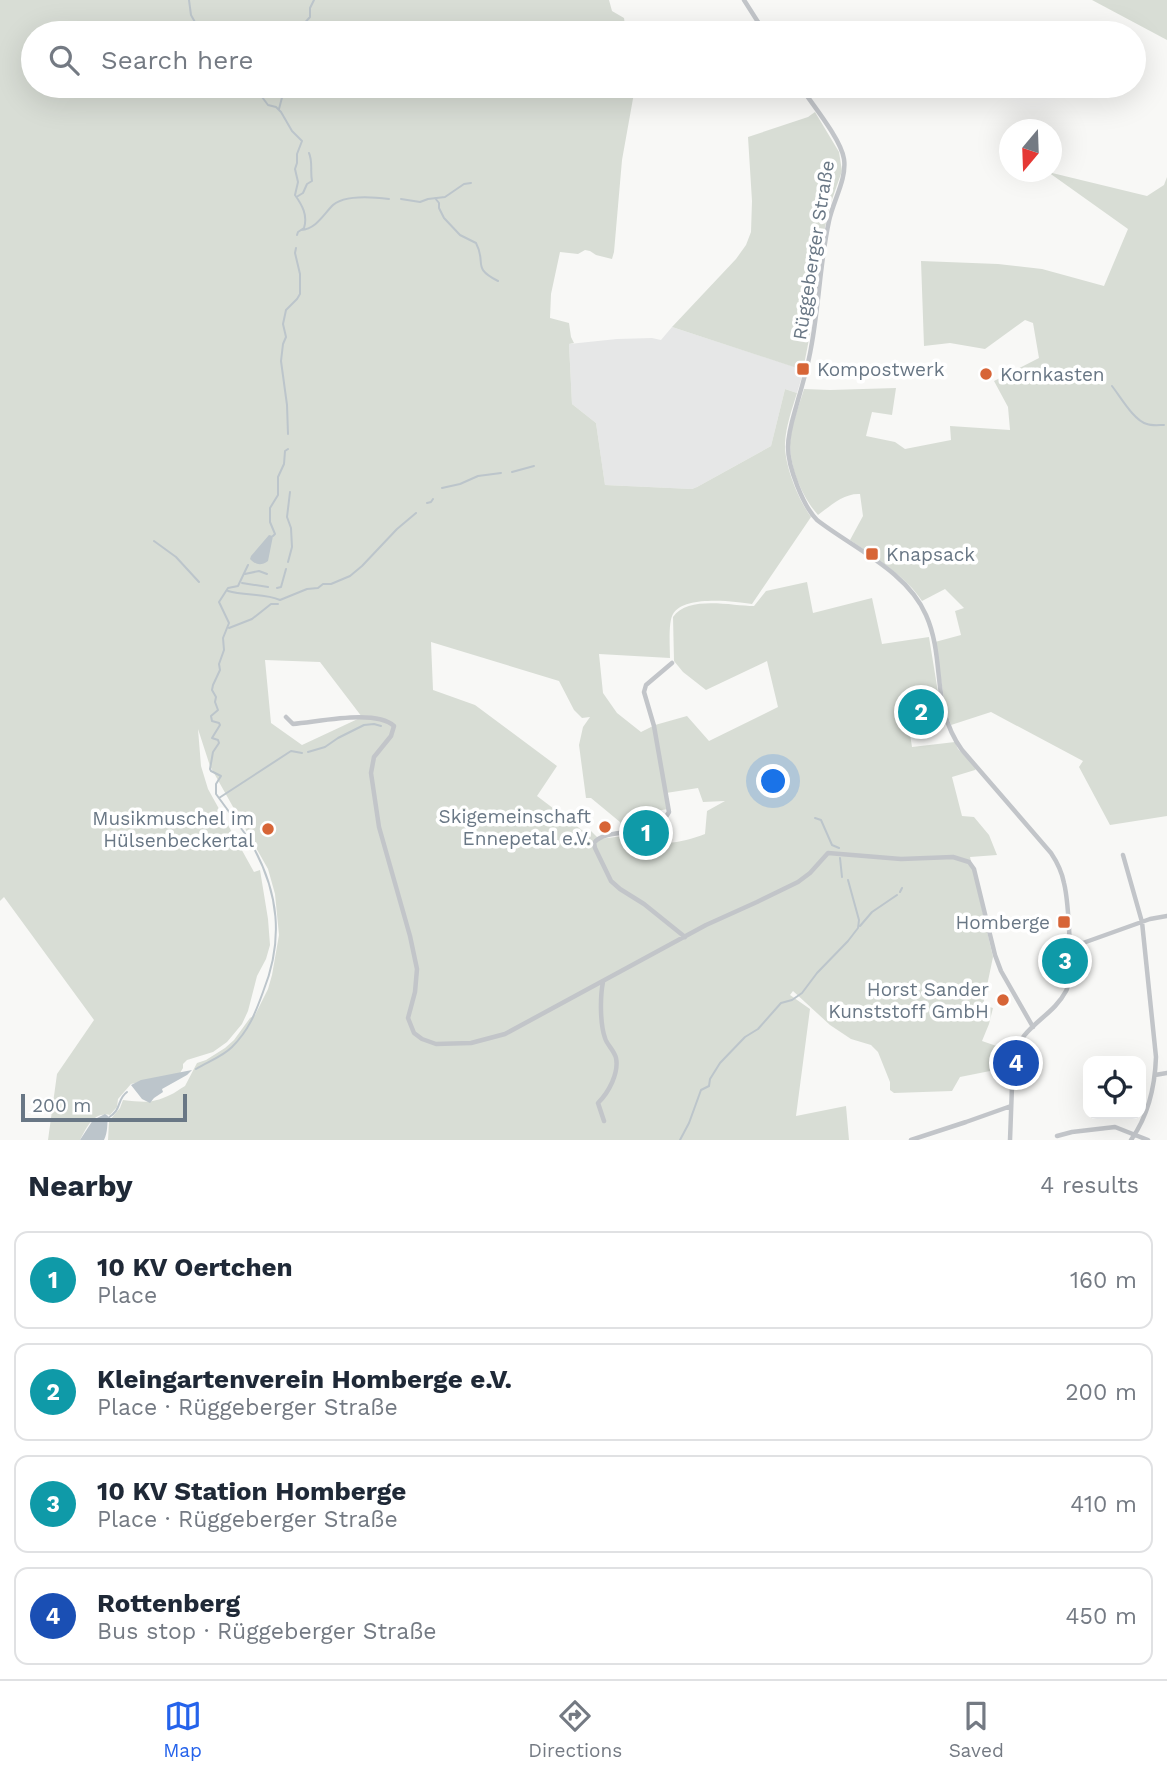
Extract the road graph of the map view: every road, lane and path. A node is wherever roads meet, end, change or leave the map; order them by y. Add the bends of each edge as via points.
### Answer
1 (744, 0) edge
2 (757, 21) edge
3 (808, 98) edge
4 (672, 663) dead end
5 (286, 717) dead end
6 (1124, 855) dead end
7 (1167, 916) edge
8 (1142, 922) junction
9 (685, 937) junction
10 (1069, 948) junction
11 (603, 982) junction
12 (1032, 1027) junction
13 (1167, 1073) edge
14 (1156, 1075) junction
15 (1011, 1106) junction
16 (604, 1121) dead end
17 (1057, 1136) dead end
18 (1133, 1137) edge
19 (911, 1140) edge
20 (1010, 1140) edge
21 (1148, 1140) edge

1 - 2 street
3 - 10 street, Rüggeberger Straße via 840,147 845,163 828,223 812,345 787,445 794,473 814,517 911,591 927,616 943,712 954,738 1059,865 1066,887
4 - 9 street via 644,692 669,812 660,824 600,836 594,848 616,886
5 - 11 street via 293,724 372,718 394,726 374,757 371,773 379,827 417,968 408,1018 414,1033 436,1044 471,1043 505,1034
6 - 8 street
7 - 8 street
8 - 10 street
8 - 14 street
9 - 11 street
9 - 12 street via 798,882 828,853 961,859 974,869 995,955
10 - 12 street, Rüggeberger Straße via 1067,991
11 - 16 street via 604,1034 616,1060 608,1091 598,1103
12 - 15 street, Rüggeberger Straße via 1015,1048
13 - 14 street
14 - 18 street
15 - 19 street
15 - 20 street, Rüggeberger Straße
17 - 18 street via 1106,1127 1122,1129
18 - 21 street

